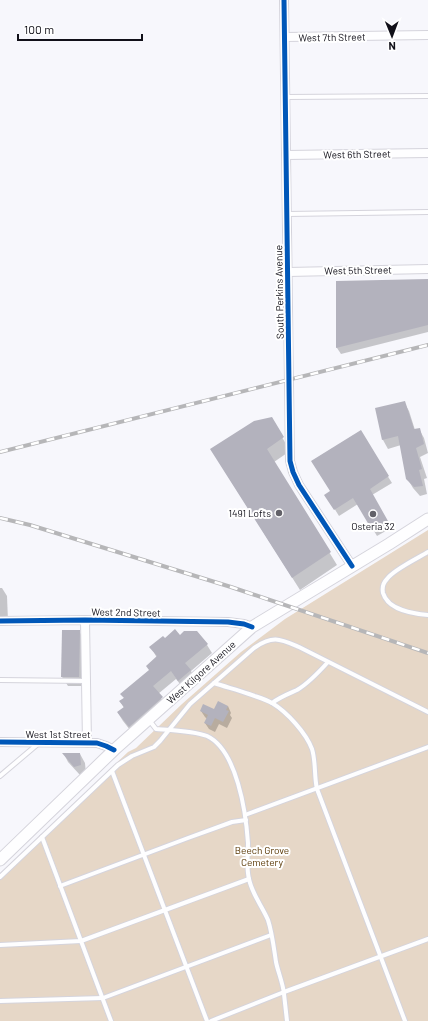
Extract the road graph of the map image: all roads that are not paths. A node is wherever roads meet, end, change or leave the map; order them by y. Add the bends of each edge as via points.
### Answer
1 (284, 0) edge
2 (428, 35) edge
3 (284, 37) junction
4 (428, 96) edge
5 (285, 97) junction
6 (428, 153) edge
7 (286, 155) junction
8 (428, 212) edge
9 (287, 214) junction
10 (428, 269) edge
11 (288, 272) junction
12 (428, 518) edge
13 (428, 552) edge
14 (352, 566) junction
15 (428, 615) edge
16 (85, 620) junction
17 (0, 621) edge
18 (252, 627) junction
19 (328, 662) junction
20 (0, 680) edge
21 (86, 681) junction
22 (214, 683) junction
23 (272, 703) junction
24 (428, 712) edge
25 (148, 719) junction
26 (169, 730) junction
27 (0, 742) edge
28 (39, 742) junction
29 (87, 743) junction
30 (428, 747) edge
31 (114, 750) junction
32 (112, 771) junction
33 (0, 776) edge
34 (318, 789) junction
35 (246, 818) junction
36 (42, 837) junction
37 (144, 854) junction
38 (0, 860) edge
39 (0, 877) edge
40 (249, 879) junction
41 (60, 886) junction
42 (165, 910) junction
43 (271, 935) junction
44 (428, 939) edge
45 (81, 941) junction
46 (0, 945) edge
47 (381, 956) junction
48 (186, 966) junction
49 (284, 992) junction
50 (103, 998) junction
51 (0, 1001) edge
52 (111, 1021) edge
53 (207, 1021) edge
54 (211, 1021) edge
55 (287, 1021) edge
56 (404, 1021) edge

1 - 3 street, South Perkins Avenue
2 - 3 street, West 7th Street
3 - 5 street, South Perkins Avenue
4 - 5 lane
5 - 7 street, South Perkins Avenue
6 - 7 street, West 6th Street
7 - 9 street, South Perkins Avenue
8 - 9 lane
9 - 11 street, South Perkins Avenue
10 - 11 street, West 5th Street
11 - 14 street, South Perkins Avenue via 290,461 299,485
12 - 14 main road, West Kilgore Avenue
13 - 15 lane via 385,580 383,586 384,596 393,606
14 - 18 main road, West Kilgore Avenue
16 - 17 street, West 2nd Street
16 - 18 street, West 2nd Street via 228,622
16 - 21 street
18 - 25 main road, West Kilgore Avenue
19 - 22 lane via 286,641 270,640 254,648
19 - 23 lane via 299,689
19 - 24 lane
20 - 21 lane
21 - 29 street
22 - 23 lane
22 - 26 lane via 190,704
23 - 34 lane via 301,729 309,741
25 - 26 lane via 156,729
25 - 31 main road, West Kilgore Avenue
26 - 32 lane via 154,747 132,756
26 - 35 lane via 200,734 218,745 233,768
27 - 28 street, West 1st Street
28 - 29 street, West 1st Street
28 - 33 lane
29 - 31 street, West 1st Street via 102,744
30 - 34 lane
31 - 38 main road, West Kilgore Avenue
32 - 36 lane
32 - 37 lane
34 - 35 lane
34 - 47 lane
35 - 37 lane
35 - 40 lane
36 - 39 lane
36 - 41 lane
37 - 41 lane
37 - 42 lane
40 - 42 lane
40 - 43 lane via 268,921
41 - 45 lane
42 - 45 lane
42 - 48 lane
43 - 48 lane
43 - 49 lane
44 - 47 lane
45 - 46 lane
45 - 50 lane
47 - 49 lane
47 - 56 lane
48 - 50 lane
48 - 53 lane
49 - 54 lane
49 - 55 lane
50 - 51 lane
50 - 52 lane

